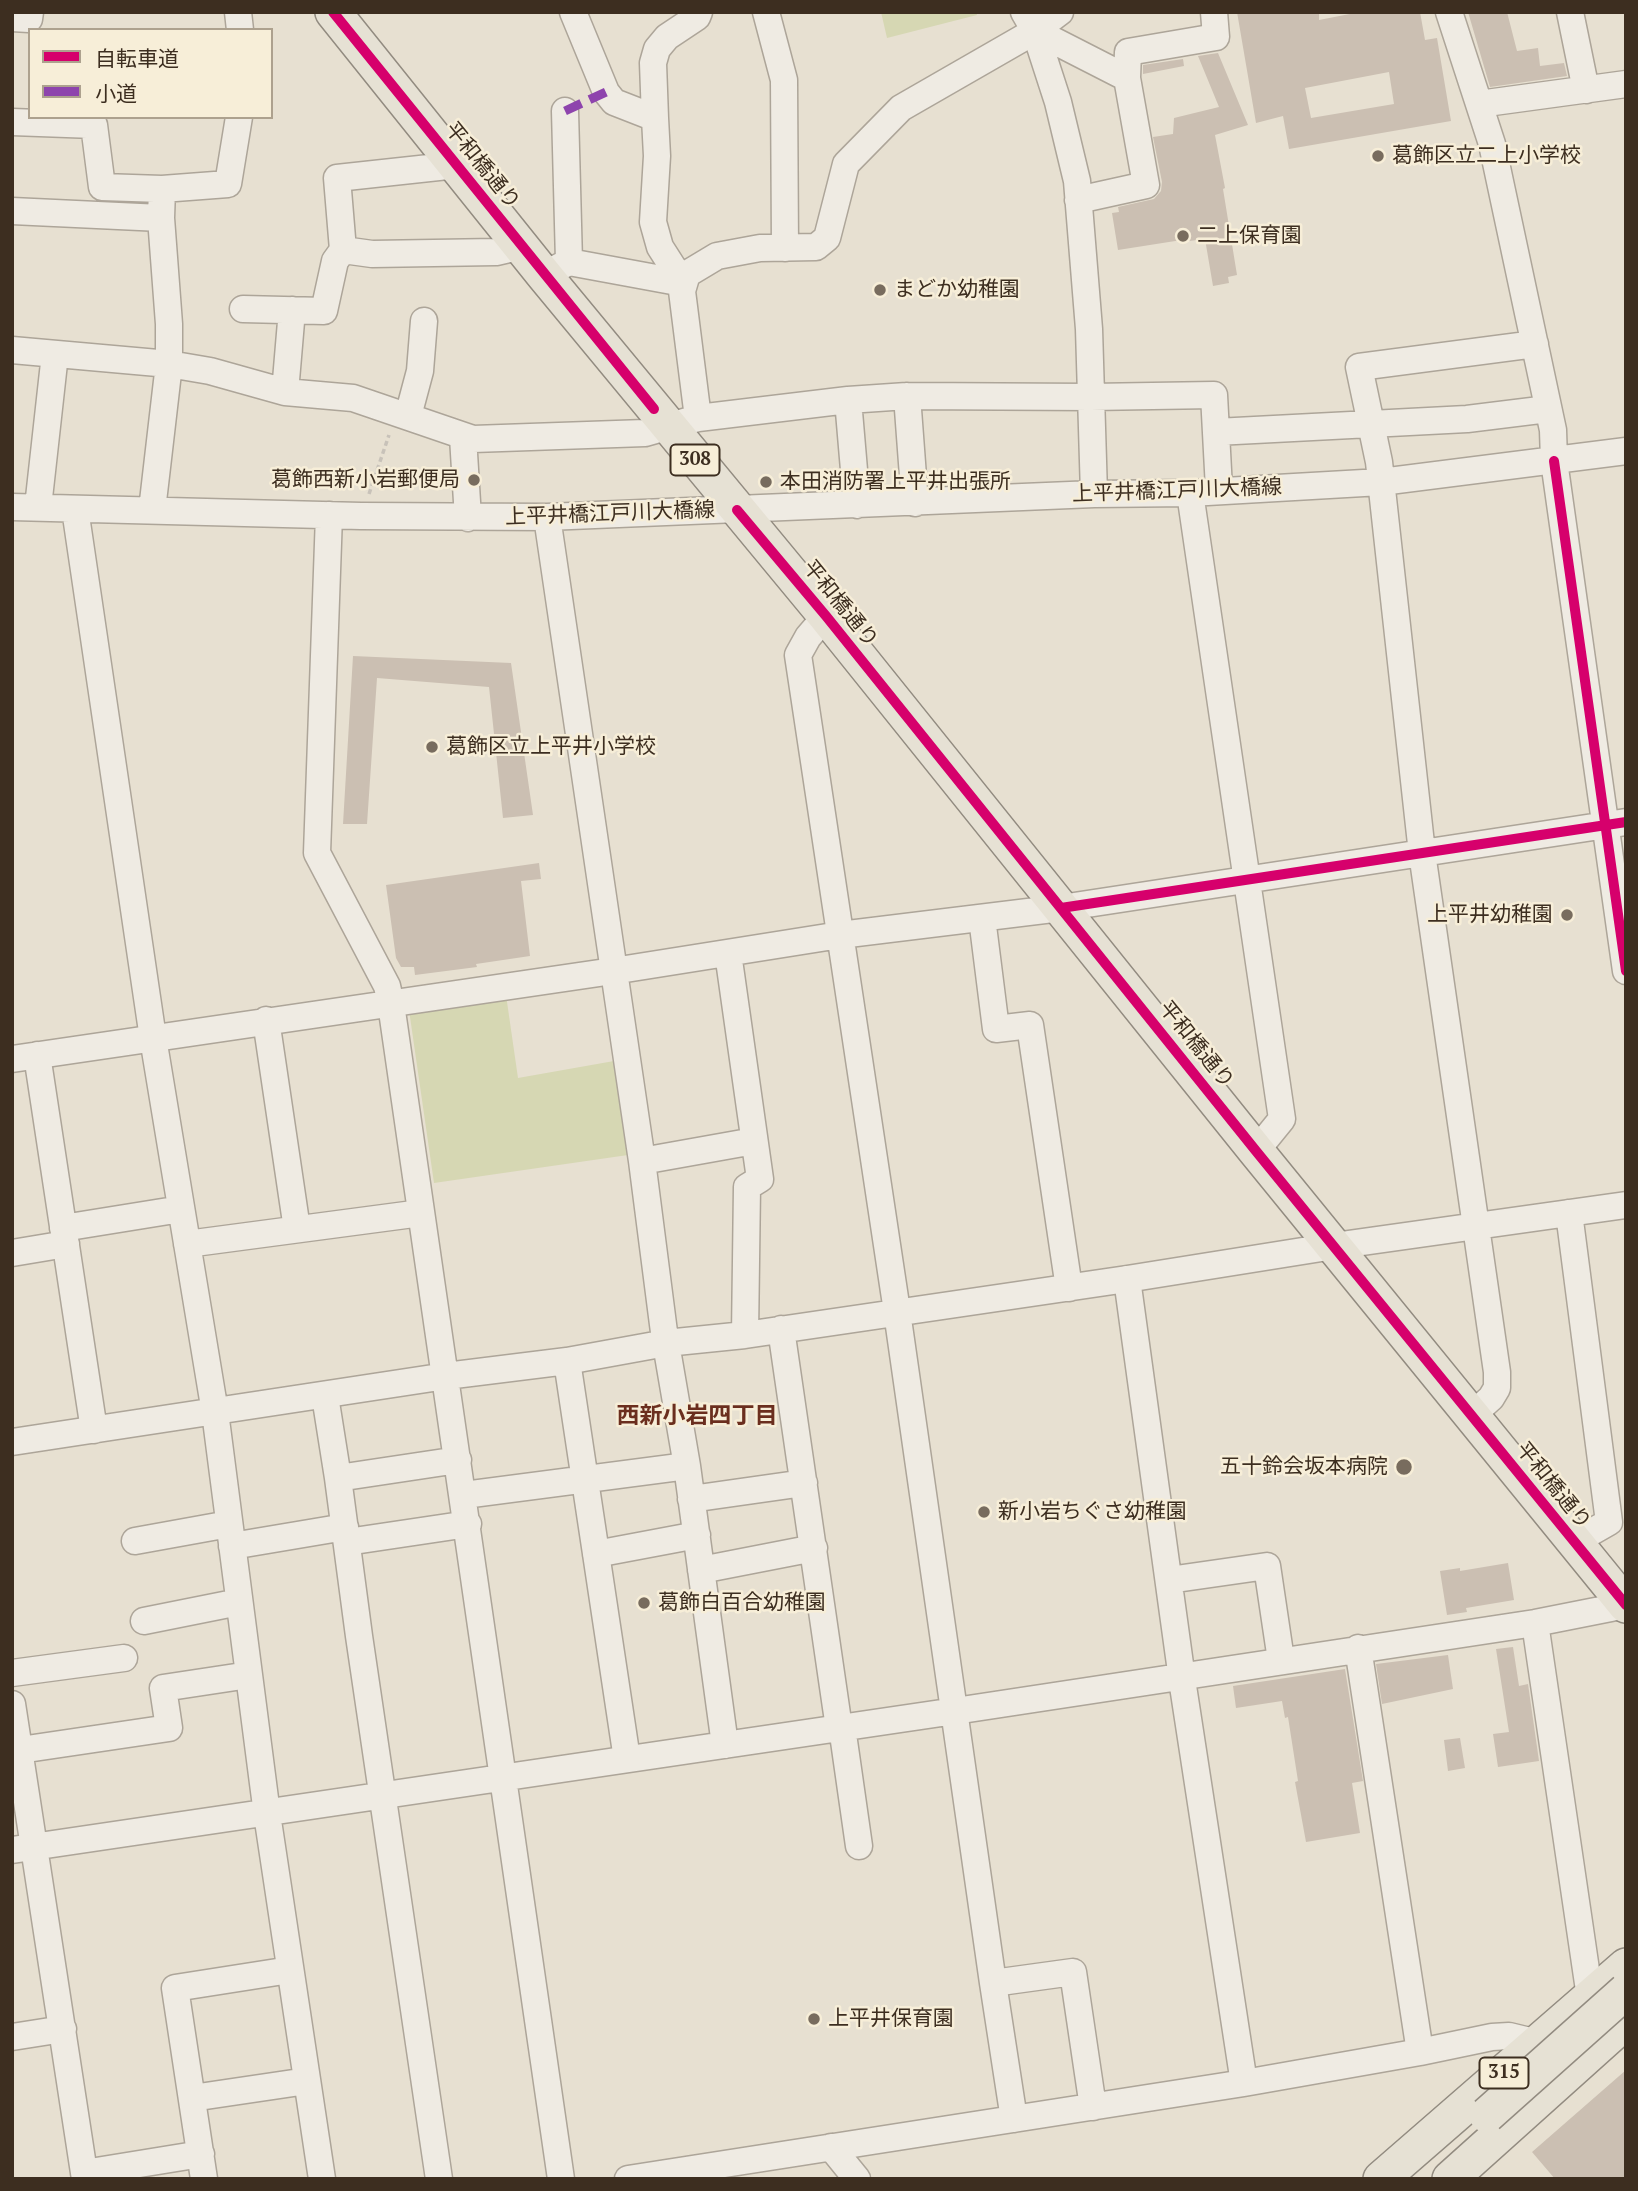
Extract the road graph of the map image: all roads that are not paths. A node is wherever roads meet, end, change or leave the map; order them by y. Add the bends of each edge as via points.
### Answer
1 (30, 12) edge
2 (333, 12) edge
3 (573, 12) edge
4 (699, 12) edge
5 (766, 12) edge
6 (1060, 12) edge
7 (1214, 12) edge
8 (1449, 12) edge
9 (1570, 12) edge
10 (12, 18) edge
11 (1029, 22) edge
12 (1127, 78) junction
13 (1626, 84) edge
14 (1586, 90) junction
15 (1479, 104) junction
16 (565, 111) dead end
17 (655, 118) junction
18 (239, 119) edge
19 (12, 122) edge
20 (457, 165) junction
21 (162, 189) junction
22 (1079, 200) junction
23 (12, 211) edge
24 (161, 218) junction
25 (522, 246) junction
26 (785, 248) junction
27 (343, 250) junction
28 (556, 268) junction
29 (683, 283) junction
30 (243, 309) dead end
31 (292, 310) junction
32 (424, 321) dead end
33 (1535, 344) junction
34 (12, 350) edge
35 (55, 354) junction
36 (169, 365) junction
37 (285, 392) junction
38 (907, 396) junction
39 (1091, 397) junction
40 (848, 400) junction
41 (1548, 409) junction
42 (402, 414) junction
43 (683, 423) junction
44 (1371, 425) junction
45 (1216, 432) junction
46 (463, 437) junction
47 (1626, 451) edge
48 (1554, 461) junction
49 (1381, 482) junction
50 (1219, 489) junction
51 (1190, 493) junction
52 (1094, 494) junction
53 (915, 503) junction
54 (857, 505) junction
55 (25, 507) edge
56 (75, 509) junction
57 (152, 510) junction
58 (737, 510) junction
59 (329, 515) junction
60 (547, 517) junction
61 (468, 518) junction
62 (826, 616) junction
63 (1615, 824) edge
64 (1422, 853) junction
65 (1248, 878) junction
66 (1062, 908) junction
67 (982, 918) junction
68 (840, 935) junction
69 (728, 953) junction
70 (613, 971) junction
71 (1626, 971) edge
72 (391, 1004) junction
73 (266, 1020) junction
74 (153, 1038) junction
75 (25, 1057) edge
76 (754, 1140) junction
77 (1256, 1151) junction
78 (642, 1161) junction
79 (1626, 1205) edge
80 (181, 1209) junction
81 (421, 1213) junction
82 (1569, 1213) junction
83 (1475, 1225) junction
84 (297, 1229) junction
85 (65, 1236) junction
86 (187, 1244) junction
87 (1334, 1245) junction
88 (12, 1253) edge
89 (1127, 1279) junction
90 (1069, 1288) junction
91 (897, 1311) junction
92 (781, 1329) junction
93 (745, 1335) junction
94 (666, 1343) junction
95 (566, 1361) junction
96 (446, 1376) junction
97 (325, 1396) junction
98 (215, 1412) junction
99 (1472, 1415) junction
100 (94, 1430) junction
101 (12, 1441) edge
102 (458, 1460) junction
103 (687, 1465) junction
104 (338, 1478) junction
105 (586, 1480) junction
106 (804, 1483) junction
107 (464, 1495) junction
108 (691, 1499) junction
109 (468, 1524) junction
110 (230, 1535) junction
111 (346, 1535) junction
112 (696, 1535) junction
113 (135, 1541) dead end
114 (1574, 1542) junction
115 (814, 1548) junction
116 (596, 1553) junction
117 (701, 1570) junction
118 (1169, 1580) junction
119 (239, 1602) junction
120 (1626, 1605) edge
121 (144, 1621) dead end
122 (1535, 1623) junction
123 (1358, 1648) junction
124 (124, 1658) dead end
125 (1281, 1660) junction
126 (12, 1674) edge
127 (249, 1675) junction
128 (1182, 1675) junction
129 (12, 1704) edge
130 (955, 1711) junction
131 (840, 1727) junction
132 (725, 1745) junction
133 (20, 1750) junction
134 (627, 1759) junction
135 (504, 1778) junction
136 (19, 1793) edge
137 (382, 1796) junction
138 (267, 1814) junction
139 (859, 1846) dead end
140 (24, 1849) edge
141 (1626, 1966) edge
142 (290, 1970) junction
143 (993, 1983) junction
144 (1626, 1991) edge
145 (1590, 1997) junction
146 (1626, 2021) edge
147 (63, 2029) junction
148 (12, 2036) edge
149 (1538, 2043) junction
150 (1420, 2052) junction
151 (307, 2081) junction
152 (1244, 2083) junction
153 (192, 2098) junction
154 (1093, 2107) junction
155 (1014, 2119) junction
156 (831, 2147) junction
157 (202, 2166) edge
158 (85, 2176) edge
159 (321, 2179) edge
160 (439, 2179) edge
161 (561, 2179) edge
162 (628, 2179) edge
163 (857, 2179) edge
164 (1381, 2179) edge
165 (1416, 2179) edge
166 (1450, 2179) edge

1 - 10 street via 29,19
2 - 20 main road, 平和橋通り / 308
3 - 17 street via 606,92 614,102
4 - 17 street via 657,49 653,63
5 - 26 street via 784,80
6 - 11 street
7 - 12 street via 1216,37 1128,52
8 - 15 street
9 - 14 street
11 - 12 street
11 - 22 street via 1058,102
11 - 26 street via 901,108 846,164 827,238 816,247
12 - 22 street via 1146,185
13 - 14 street
14 - 15 street
15 - 33 street via 1492,144
16 - 28 street
17 - 29 street via 653,222 660,247
18 - 21 street via 228,184
19 - 21 street via 94,125 102,187
20 - 25 main road, 平和橋通り / 308
20 - 27 street via 337,178
21 - 24 street
22 - 39 street
23 - 24 street
24 - 36 street
25 - 27 street via 496,252 372,254
25 - 28 main road, 平和橋通り / 308
26 - 29 street via 717,256 696,266
27 - 31 street via 335,261 324,311
28 - 29 street
28 - 43 main road, 平和橋通り / 308
29 - 43 street
30 - 31 street
31 - 37 street
32 - 42 street via 420,371
33 - 41 street
33 - 44 street via 1359,367
34 - 35 street
35 - 36 street
35 - 55 street
36 - 37 street
36 - 57 street
37 - 42 street via 353,398
38 - 39 street
38 - 40 street
38 - 53 street
39 - 45 street via 1214,395
39 - 52 street
40 - 43 street
40 - 54 street
41 - 44 street
41 - 48 street
42 - 46 street
43 - 46 street via 645,433
43 - 58 main road, 平和橋通り / 308
44 - 45 street
44 - 49 street
45 - 50 street
46 - 61 street
47 - 48 street, 上平井橋江戸川大橋線
48 - 49 street, 上平井橋江戸川大橋線
48 - 63 street
49 - 50 street, 上平井橋江戸川大橋線
49 - 64 street
50 - 51 street, 上平井橋江戸川大橋線
51 - 52 street, 上平井橋江戸川大橋線
51 - 65 street
52 - 53 street, 上平井橋江戸川大橋線
53 - 54 street, 上平井橋江戸川大橋線
54 - 58 street, 上平井橋江戸川大橋線
55 - 56 street, 上平井橋江戸川大橋線
56 - 57 street, 上平井橋江戸川大橋線
56 - 74 street
57 - 59 street, 上平井橋江戸川大橋線
58 - 60 street, 上平井橋江戸川大橋線
58 - 62 main road, 平和橋通り / 308
59 - 61 street, 上平井橋江戸川大橋線
59 - 72 street via 317,853 387,986
60 - 61 street, 上平井橋江戸川大橋線
60 - 70 street
62 - 66 main road, 平和橋通り / 308
62 - 68 street via 798,655
63 - 64 street
63 - 71 street
64 - 65 street
64 - 83 street
65 - 66 street
65 - 77 street via 1282,1119
66 - 67 street
66 - 77 main road, 平和橋通り / 308
67 - 68 street
67 - 90 street via 996,1029 1030,1024
68 - 69 street
68 - 91 street
69 - 70 street
69 - 76 street
70 - 72 street
70 - 78 street
72 - 73 street
72 - 81 street
73 - 74 street
73 - 84 street
74 - 75 street
74 - 80 street
75 - 85 street
76 - 78 street
76 - 93 street via 760,1179 747,1187
77 - 87 main road, 平和橋通り / 308
78 - 94 street
79 - 82 street
80 - 85 street
80 - 86 street
81 - 84 street
81 - 96 street
82 - 83 street
82 - 114 street via 1609,1522
83 - 87 street
83 - 99 street via 1497,1388
84 - 86 street
85 - 88 street
85 - 100 street
86 - 98 street
87 - 89 street
87 - 99 main road, 平和橋通り / 308
89 - 90 street
89 - 118 street
90 - 91 street
91 - 92 street
91 - 130 street
92 - 93 street
92 - 106 street
93 - 94 street
94 - 95 street
94 - 103 street
95 - 96 street
95 - 105 street
96 - 97 street
96 - 102 street
97 - 98 street
97 - 104 street
98 - 100 street
98 - 110 street
99 - 114 main road, 平和橋通り / 308
100 - 101 street
102 - 104 street
102 - 107 street
103 - 105 street
103 - 108 street
104 - 111 street
105 - 107 street
105 - 116 street
106 - 108 street
106 - 115 street
107 - 109 street
108 - 112 street
109 - 111 street
109 - 135 street
110 - 111 street
110 - 113 street
110 - 119 street
111 - 137 street
112 - 116 street
112 - 117 street
114 - 120 main road, 平和橋通り / 308
115 - 117 street
115 - 131 street
116 - 134 street
117 - 132 street
118 - 125 street via 1268,1566
118 - 128 street
119 - 121 street
119 - 127 street
120 - 122 street
122 - 123 street
122 - 145 street
123 - 125 street
123 - 150 street
124 - 126 street
125 - 128 street
127 - 133 street via 163,1688 169,1728
127 - 138 street
128 - 130 street
128 - 152 street
129 - 133 street
130 - 131 street
130 - 143 street
131 - 132 street
131 - 139 street
132 - 134 street
133 - 136 street
134 - 135 street
135 - 137 street
135 - 161 street
136 - 140 street
137 - 138 street
137 - 160 street
138 - 140 street
138 - 142 street
140 - 147 street
141 - 145 main road, 315
142 - 151 street
142 - 153 street via 175,1988
143 - 154 street via 1073,1972
143 - 155 street
144 - 165 main road, 315, bridge
145 - 149 main road, 315
146 - 166 main road, 315
147 - 148 street
147 - 158 street
149 - 150 street via 1492,2037
149 - 164 main road, 315
150 - 152 street
151 - 153 street
151 - 159 street
152 - 154 street
153 - 157 street
154 - 155 street
155 - 156 street
156 - 162 street
156 - 163 street
157 - 158 street

